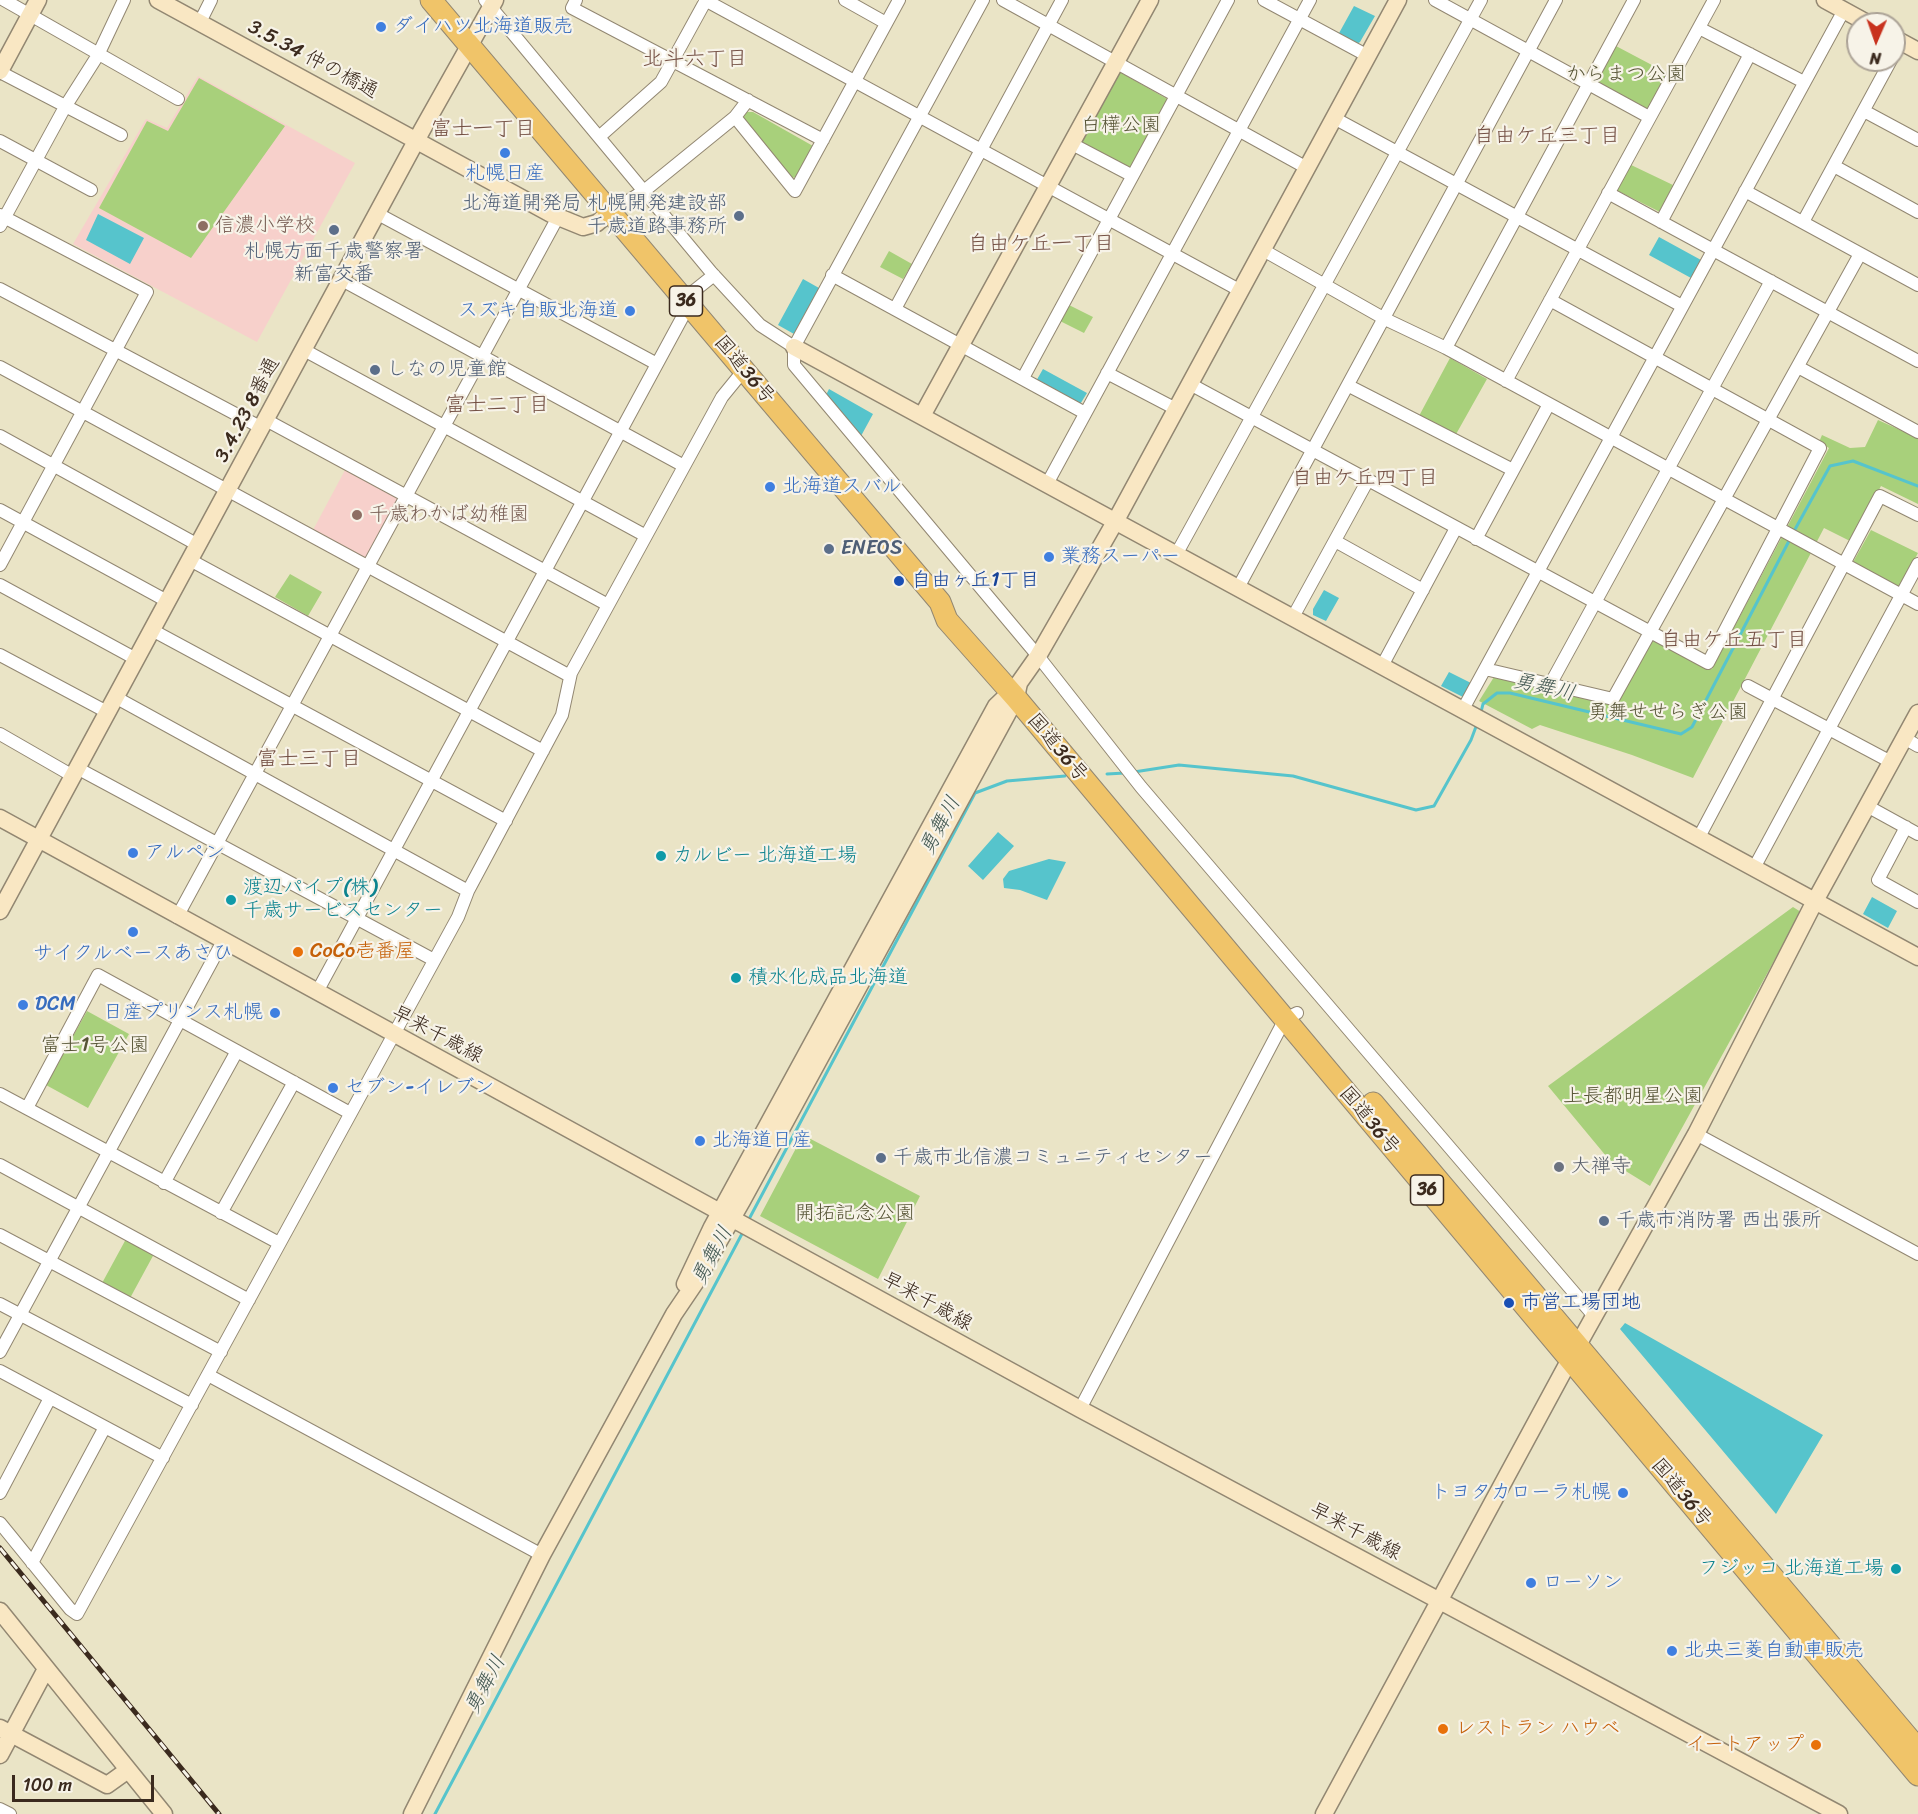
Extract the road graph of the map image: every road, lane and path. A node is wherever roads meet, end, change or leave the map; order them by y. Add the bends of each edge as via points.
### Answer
1 (4, 0) edge
2 (124, 0) edge
3 (158, 0) edge
4 (211, 0) edge
5 (431, 0) edge
6 (576, 0) edge
7 (705, 0) edge
8 (845, 0) edge
9 (899, 0) edge
10 (983, 0) edge
11 (1003, 0) edge
12 (1062, 0) edge
13 (1150, 0) edge
14 (1227, 0) edge
15 (1264, 0) edge
16 (1310, 0) edge
17 (1398, 0) edge
18 (1435, 0) edge
19 (1481, 0) edge
20 (1556, 0) edge
21 (1634, 0) edge
22 (1714, 0) edge
23 (1825, 0) edge
24 (490, 2) edge
25 (34, 7) edge
26 (1844, 10) junction
27 (1848, 12) edge
28 (1300, 19) junction
29 (1470, 19) junction
30 (200, 22) junction
31 (886, 23) junction
32 (1049, 25) junction
33 (1699, 28) junction
34 (469, 45) junction
35 (1528, 52) junction
36 (1750, 54) junction
37 (98, 55) junction
38 (1368, 56) junction
39 (673, 60) junction
40 (1116, 63) junction
41 (0, 71) edge
42 (1885, 72) edge
43 (854, 81) junction
44 (1804, 82) junction
45 (1588, 85) junction
46 (1176, 95) junction
47 (178, 99) dead end
48 (748, 100) junction
49 (65, 106) junction
50 (1864, 111) junction
51 (735, 117) junction
52 (918, 117) junction
53 (1649, 117) junction
54 (1334, 118) junction
55 (1239, 131) junction
56 (121, 135) dead end
57 (599, 137) junction
58 (417, 139) junction
59 (823, 140) junction
60 (1918, 140) edge
61 (0, 141) edge
62 (1072, 144) junction
63 (981, 150) junction
64 (1397, 152) junction
65 (35, 161) junction
66 (1834, 166) junction
67 (1307, 168) junction
68 (1131, 175) junction
69 (1457, 185) junction
70 (1048, 187) junction
71 (91, 190) dead end
72 (644, 191) junction
73 (1745, 191) junction
74 (1608, 194) junction
75 (610, 212) junction
76 (1918, 212) edge
77 (378, 214) junction
78 (558, 217) junction
79 (1516, 218) junction
80 (2, 219) edge
81 (1108, 219) junction
82 (1661, 222) junction
83 (1803, 222) junction
84 (1263, 250) junction
85 (1713, 250) junction
86 (1578, 251) junction
87 (1172, 254) junction
88 (1860, 254) junction
89 (714, 275) junction
90 (832, 275) junction
91 (342, 280) junction
92 (1771, 281) junction
93 (1325, 284) junction
94 (1918, 285) edge
95 (0, 289) edge
96 (518, 289) junction
97 (1240, 291) junction
98 (1550, 300) junction
99 (686, 302) junction
100 (1682, 306) junction
101 (895, 309) junction
102 (1828, 312) junction
103 (1385, 319) junction
104 (961, 344) junction
105 (794, 347) junction
106 (1446, 348) junction
107 (116, 350) junction
108 (304, 350) junction
109 (481, 357) junction
110 (1654, 358) junction
111 (1918, 361) edge
112 (657, 364) junction
113 (0, 367) edge
114 (1798, 367) junction
115 (744, 370) junction
116 (1107, 373) junction
117 (1023, 378) junction
118 (1506, 381) junction
119 (1190, 384) junction
120 (1349, 386) junction
121 (1711, 389) junction
122 (1549, 404) junction
123 (1176, 409) junction
124 (83, 411) junction
125 (1085, 413) junction
126 (922, 416) junction
127 (1252, 417) junction
128 (1769, 420) junction
129 (264, 424) junction
130 (443, 428) junction
131 (620, 432) junction
132 (1918, 432) edge
133 (0, 436) edge
134 (1611, 438) junction
135 (1314, 450) junction
136 (54, 465) junction
137 (684, 466) junction
138 (1667, 469) junction
139 (1514, 470) junction
140 (1368, 480) junction
141 (1047, 483) junction
142 (229, 490) junction
143 (406, 496) junction
144 (1723, 499) junction
145 (582, 502) junction
146 (0, 510) edge
147 (1918, 515) edge
148 (23, 522) junction
149 (1115, 522) junction
150 (1456, 528) junction
151 (1780, 531) junction
152 (646, 536) junction
153 (1476, 539) junction
154 (1335, 541) junction
155 (194, 552) junction
156 (1177, 553) junction
157 (1918, 564) edge
158 (0, 565) edge
159 (368, 565) junction
160 (1845, 565) junction
161 (545, 572) junction
162 (1537, 573) junction
163 (0, 585) edge
164 (1239, 586) junction
165 (1423, 590) junction
166 (1901, 595) junction
167 (167, 601) junction
168 (1594, 603) junction
169 (1918, 604) edge
170 (608, 605) junction
171 (1293, 617) junction
172 (152, 630) junction
173 (1651, 633) junction
174 (330, 635) junction
175 (507, 641) junction
176 (0, 655) edge
177 (1038, 656) junction
178 (136, 659) junction
179 (1382, 666) junction
180 (1485, 669) junction
181 (570, 676) junction
182 (1551, 683) junction
183 (1748, 686) dead end
184 (1015, 691) junction
185 (1773, 699) junction
186 (111, 705) junction
187 (292, 705) junction
188 (470, 710) junction
189 (1918, 712) edge
190 (1465, 713) junction
191 (1829, 728) junction
192 (0, 734) edge
193 (1911, 742) edge
194 (543, 751) junction
195 (1891, 762) junction
196 (75, 772) junction
197 (255, 774) junction
198 (432, 780) junction
199 (1867, 806) junction
200 (0, 818) edge
201 (506, 821) junction
202 (1906, 827) junction
203 (1918, 834) edge
204 (1699, 837) junction
205 (39, 840) junction
206 (218, 843) junction
207 (395, 849) junction
208 (1754, 868) junction
209 (468, 891) junction
210 (1815, 901) junction
211 (1918, 902) edge
212 (0, 911) edge
213 (177, 917) junction
214 (357, 919) junction
215 (223, 942) junction
216 (1918, 957) edge
217 (434, 960) junction
218 (317, 993) junction
219 (1291, 1016) junction
220 (181, 1020) junction
221 (392, 1034) junction
222 (237, 1051) junction
223 (294, 1082) junction
224 (0, 1094) edge
225 (27, 1108) junction
226 (350, 1113) junction
227 (1696, 1134) junction
228 (108, 1153) junction
229 (0, 1165) edge
230 (164, 1183) junction
231 (78, 1208) junction
232 (221, 1213) junction
233 (736, 1221) junction
234 (0, 1234) edge
235 (279, 1244) junction
236 (1918, 1254) edge
237 (49, 1261) junction
238 (249, 1300) junction
239 (0, 1304) edge
240 (20, 1315) junction
241 (1594, 1316) junction
242 (0, 1352) edge
243 (221, 1352) junction
244 (1574, 1353) junction
245 (0, 1371) edge
246 (208, 1375) junction
247 (50, 1398) junction
248 (192, 1405) junction
249 (1080, 1409) junction
250 (105, 1427) junction
251 (163, 1458) junction
252 (0, 1493) edge
253 (0, 1523) edge
254 (542, 1555) junction
255 (32, 1563) junction
256 (1439, 1601) junction
257 (0, 1611) edge
258 (46, 1669) junction
259 (6, 1731) edge
260 (1918, 1749) edge
261 (0, 1755) edge
262 (128, 1770) junction
263 (1918, 1775) edge
264 (0, 1809) edge
265 (10, 1814) edge
266 (165, 1814) edge
267 (412, 1814) edge
268 (1324, 1814) edge
269 (1839, 1814) edge

1 - 25 street
2 - 37 street
3 - 30 street, 3.5.34 仲の橋通
4 - 30 street
5 - 34 highway, 国道36号 / 36
6 - 39 street via 572,8
7 - 39 street
7 - 43 street
8 - 31 street
9 - 31 street
10 - 52 street
11 - 32 street
12 - 32 street
13 - 40 street
14 - 46 street
15 - 28 street
16 - 28 street
17 - 38 street
18 - 29 street
19 - 29 street
20 - 35 street
21 - 45 street
22 - 33 street
23 - 26 street
24 - 34 street, 3.4.23 8番通
24 - 57 street
25 - 37 street
25 - 41 street
26 - 27 street
26 - 44 street
28 - 38 street
28 - 55 street
29 - 35 street
29 - 64 street
30 - 58 street, 3.5.34 仲の橋通
31 - 43 street
32 - 40 street
32 - 63 street
33 - 36 street
33 - 53 street
34 - 58 street, 3.4.23 8番通
34 - 75 highway, 国道36号 / 36
35 - 45 street
35 - 69 street
36 - 44 street
36 - 82 street
37 - 47 street
37 - 49 street
38 - 54 street
39 - 48 street
39 - 57 street via 661,82
40 - 46 street
40 - 62 street
41 - 49 street
42 - 50 street
43 - 52 street
43 - 59 street
44 - 73 street
45 - 53 street
45 - 79 street
46 - 55 street
46 - 68 street
48 - 51 street
48 - 59 street
49 - 56 street
49 - 65 street
50 - 60 street
50 - 66 street
51 - 59 street via 795,191
51 - 72 street
52 - 63 street
52 - 90 street
53 - 74 street
54 - 64 street
54 - 67 street
55 - 67 street
55 - 87 street
57 - 72 street
58 - 77 street, 3.4.23 8番通
58 - 78 street, 3.5.34 仲の橋通
61 - 65 street
62 - 68 street
62 - 70 street
63 - 70 street
63 - 101 street
64 - 69 street
64 - 93 street
65 - 71 street
65 - 80 street
66 - 76 street
66 - 83 street
67 - 84 street
68 - 81 street
69 - 79 street
69 - 103 street
70 - 81 street
70 - 104 street
72 - 75 street
72 - 89 street
73 - 83 street
73 - 85 street
74 - 82 street
74 - 86 street
75 - 78 street, 3.5.34 仲の橋通 via 588,226
75 - 99 highway, 国道36号 / 36
77 - 91 street, 3.4.23 8番通
77 - 96 street
78 - 96 street
79 - 86 street
79 - 106 street
80 - 107 street via 147,292
81 - 87 street
81 - 117 street
82 - 85 street
83 - 88 street
84 - 93 street
84 - 97 street
85 - 92 street
85 - 100 street
86 - 98 street
86 - 100 street
87 - 97 street
87 - 116 street
88 - 94 street
88 - 102 street
89 - 99 street
89 - 105 street via 760,326
90 - 101 street
90 - 105 street
91 - 108 street, 3.4.23 8番通
91 - 109 street
92 - 102 street
92 - 121 street
93 - 103 street
93 - 127 street
95 - 107 street
96 - 109 street
96 - 112 street
97 - 119 street
98 - 110 street
98 - 118 street
99 - 112 street
99 - 115 highway, 国道36号 / 36
100 - 110 street
101 - 104 street
102 - 111 street
102 - 114 street
103 - 106 street
103 - 120 street
104 - 117 street
104 - 126 street
105 - 126 street
105 - 177 street via 794,365
106 - 118 street
107 - 124 street
107 - 129 street
108 - 129 street, 3.4.23 8番通
108 - 130 street
109 - 130 street
109 - 131 street
110 - 121 street
110 - 134 street
112 - 131 street
113 - 124 street
114 - 128 street
114 - 132 street
115 - 137 street via 722,397
115 - 184 highway, 国道36号 / 36 via 940,602 958,611
116 - 123 street
116 - 125 street
117 - 125 street
118 - 122 street
119 - 123 street
119 - 127 street
120 - 135 street
120 - 139 street
121 - 128 street
121 - 138 street
122 - 134 street
122 - 139 street
123 - 149 street
124 - 136 street
124 - 142 street
125 - 141 street
126 - 141 street
127 - 135 street
127 - 156 street
128 - 144 street
128 - 151 street via 1820,448
129 - 142 street, 3.4.23 8番通
129 - 143 street
130 - 143 street
130 - 145 street
131 - 137 street
131 - 145 street
133 - 136 street
134 - 138 street
134 - 162 street
135 - 140 street
135 - 164 street
136 - 148 street
136 - 155 street
137 - 152 street
138 - 144 street
138 - 168 street
139 - 153 street
140 - 150 street
140 - 154 street
141 - 149 street
142 - 155 street, 3.4.23 8番通
142 - 159 street
143 - 159 street
143 - 161 street
144 - 151 street
144 - 173 street
145 - 152 street
145 - 161 street
146 - 148 street
147 - 160 street via 1880,496
148 - 158 street
148 - 167 street
149 - 156 street
149 - 177 street
150 - 153 street
150 - 165 street
151 - 160 street
151 - 173 street via 1708,663
152 - 170 street
153 - 162 street
154 - 165 street
154 - 171 street
155 - 167 street, 3.4.23 8番通
155 - 174 street
156 - 164 street
157 - 166 street
159 - 174 street
159 - 175 street
160 - 166 street
160 - 185 street
161 - 170 street
161 - 175 street
162 - 168 street
162 - 180 street
163 - 178 street
164 - 171 street
165 - 179 street
166 - 169 street
166 - 191 street
167 - 172 street, 3.4.23 8番通
168 - 173 street
168 - 182 street
170 - 181 street
171 - 179 street
172 - 178 street, 3.4.23 8番通
172 - 187 street
173 - 182 street via 1613,699
174 - 187 street
174 - 188 street
175 - 181 street
175 - 188 street
176 - 186 street
177 - 184 street
177 - 241 street via 1141,787
178 - 186 street, 3.4.23 8番通
179 - 190 street
180 - 182 street
180 - 190 street
181 - 194 street via 562,715
183 - 185 street
184 - 219 highway, 国道36号 / 36
184 - 233 street
185 - 191 street
185 - 204 street
186 - 196 street, 3.4.23 8番通
186 - 197 street
187 - 197 street
187 - 198 street
188 - 194 street
188 - 198 street
189 - 193 street
190 - 204 street
191 - 195 street
191 - 208 street
192 - 196 street
193 - 195 street
194 - 201 street
195 - 199 street
196 - 205 street, 3.4.23 8番通
196 - 206 street
197 - 206 street
197 - 207 street
198 - 201 street
198 - 207 street
199 - 202 street
199 - 210 street
200 - 205 street, 早来千歳線
201 - 209 street
202 - 203 street
202 - 211 street via 1878,880
204 - 208 street
205 - 212 street, 3.4.23 8番通
205 - 213 street, 早来千歳線
206 - 213 street
206 - 214 street
207 - 209 street
207 - 214 street
208 - 210 street
209 - 217 street
210 - 216 street
210 - 227 street
213 - 215 street, 早来千歳線
214 - 217 street
214 - 218 street
215 - 218 street, 早来千歳線
215 - 220 street
217 - 221 street
218 - 221 street, 早来千歳線
219 - 244 highway, 国道36号 / 36
219 - 249 street
220 - 222 street
220 - 225 street via 98,975
220 - 228 street
221 - 226 street
221 - 233 street, 早来千歳線
222 - 223 street
222 - 230 street
223 - 226 street
223 - 232 street
224 - 225 street
225 - 228 street
226 - 235 street
227 - 236 street
227 - 241 street
228 - 230 street
228 - 231 street
229 - 231 street
230 - 232 street
231 - 237 street
231 - 238 street
232 - 235 street
233 - 249 street, 早来千歳線
233 - 254 street via 689,1271 674,1314
234 - 237 street
235 - 238 street
237 - 240 street
237 - 243 street
238 - 243 street
239 - 240 street
240 - 242 street
240 - 248 street
241 - 244 street
243 - 246 street
244 - 256 street
244 - 260 highway, 国道36号 / 36
244 - 263 highway, 国道36号 / 36
245 - 247 street
246 - 248 street
246 - 254 street
247 - 250 street
247 - 252 street
248 - 251 street
249 - 256 street, 早来千歳線
250 - 251 street
250 - 255 street
251 - 255 street via 77,1614
253 - 255 street
254 - 267 street
256 - 268 street
256 - 269 street, 早来千歳線
257 - 258 street
258 - 259 street
258 - 262 street
259 - 261 street
259 - 262 street via 107,1785
262 - 266 street
264 - 265 street

